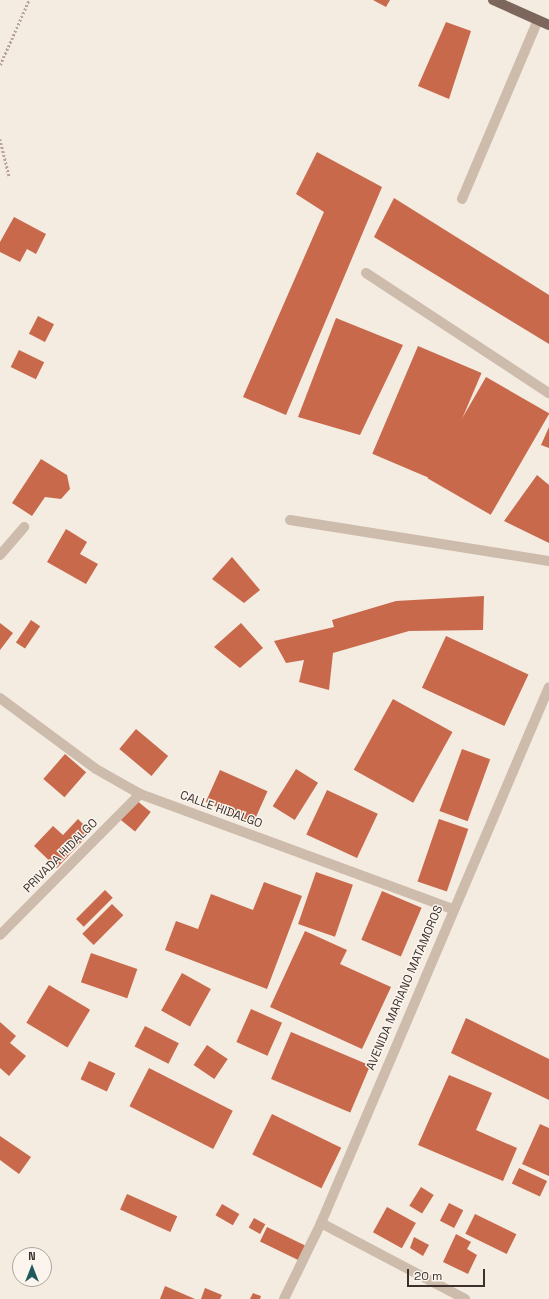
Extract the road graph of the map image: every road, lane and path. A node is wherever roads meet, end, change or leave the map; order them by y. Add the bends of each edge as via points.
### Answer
1 (29, 0) edge
2 (494, 0) edge
3 (538, 20) junction
4 (549, 25) edge
5 (0, 65) edge
6 (0, 139) edge
7 (9, 176) dead end
8 (462, 199) dead end
9 (366, 273) dead end
10 (549, 393) edge
11 (290, 520) dead end
12 (24, 527) dead end
13 (0, 556) edge
14 (549, 561) edge
15 (549, 687) edge
16 (0, 698) edge
17 (140, 794) junction
18 (452, 909) junction
19 (0, 935) edge
20 (321, 1223) junction
21 (284, 1299) edge
22 (465, 1299) edge

1 - 5 path
2 - 3 main road
3 - 4 main road
3 - 8 street
6 - 7 path
9 - 10 street
11 - 14 street
12 - 13 street
15 - 18 street, AVENIDA MARIANO MATAMOROS
16 - 17 street, CALLE HIDALGO via 96,769
17 - 18 street, CALLE HIDALGO
17 - 19 street, PRIVADA HIDALGO
18 - 20 street, AVENIDA MARIANO MATAMOROS
20 - 21 street, AVENIDA MARIANO MATAMOROS
20 - 22 street

